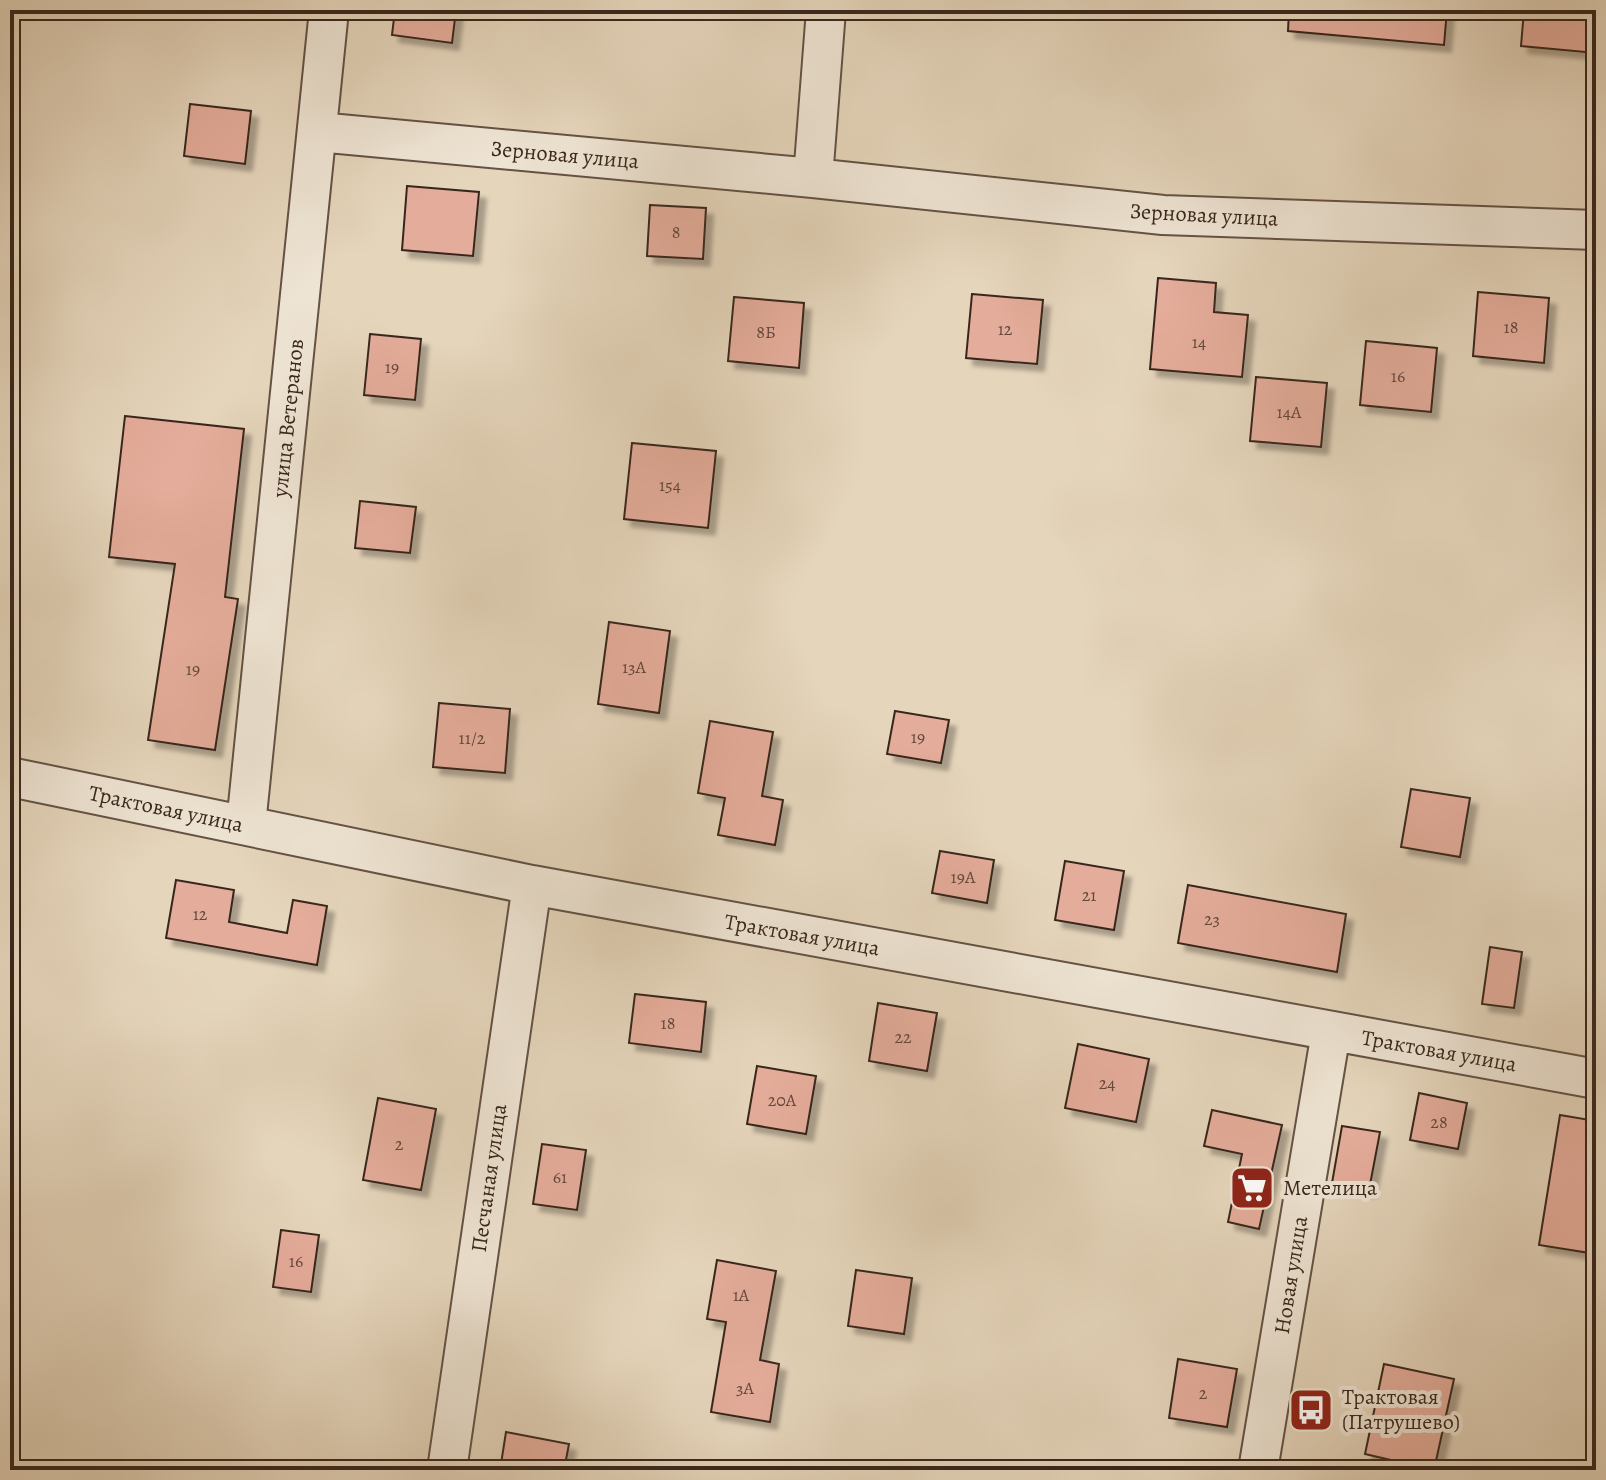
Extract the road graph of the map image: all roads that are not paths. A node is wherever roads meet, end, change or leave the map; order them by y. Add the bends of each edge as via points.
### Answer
1 (329, 10) edge
2 (826, 10) edge
3 (318, 132) junction
4 (813, 178) junction
5 (1596, 230) edge
6 (10, 777) edge
7 (246, 825) junction
8 (532, 885) junction
9 (1331, 1032) junction
10 (1596, 1079) edge
11 (447, 1470) edge
12 (1258, 1470) edge

1 - 3 street, улица Ветеранов
2 - 4 street
3 - 4 street, Зерновая улица
3 - 7 street, улица Ветеранов
4 - 5 street, Зерновая улица via 1163,215
6 - 7 street, Трактовая улица
7 - 8 street, Трактовая улица
8 - 9 street, Трактовая улица
8 - 11 street, Песчаная улица
9 - 10 street, Трактовая улица
9 - 12 street, Новая улица

